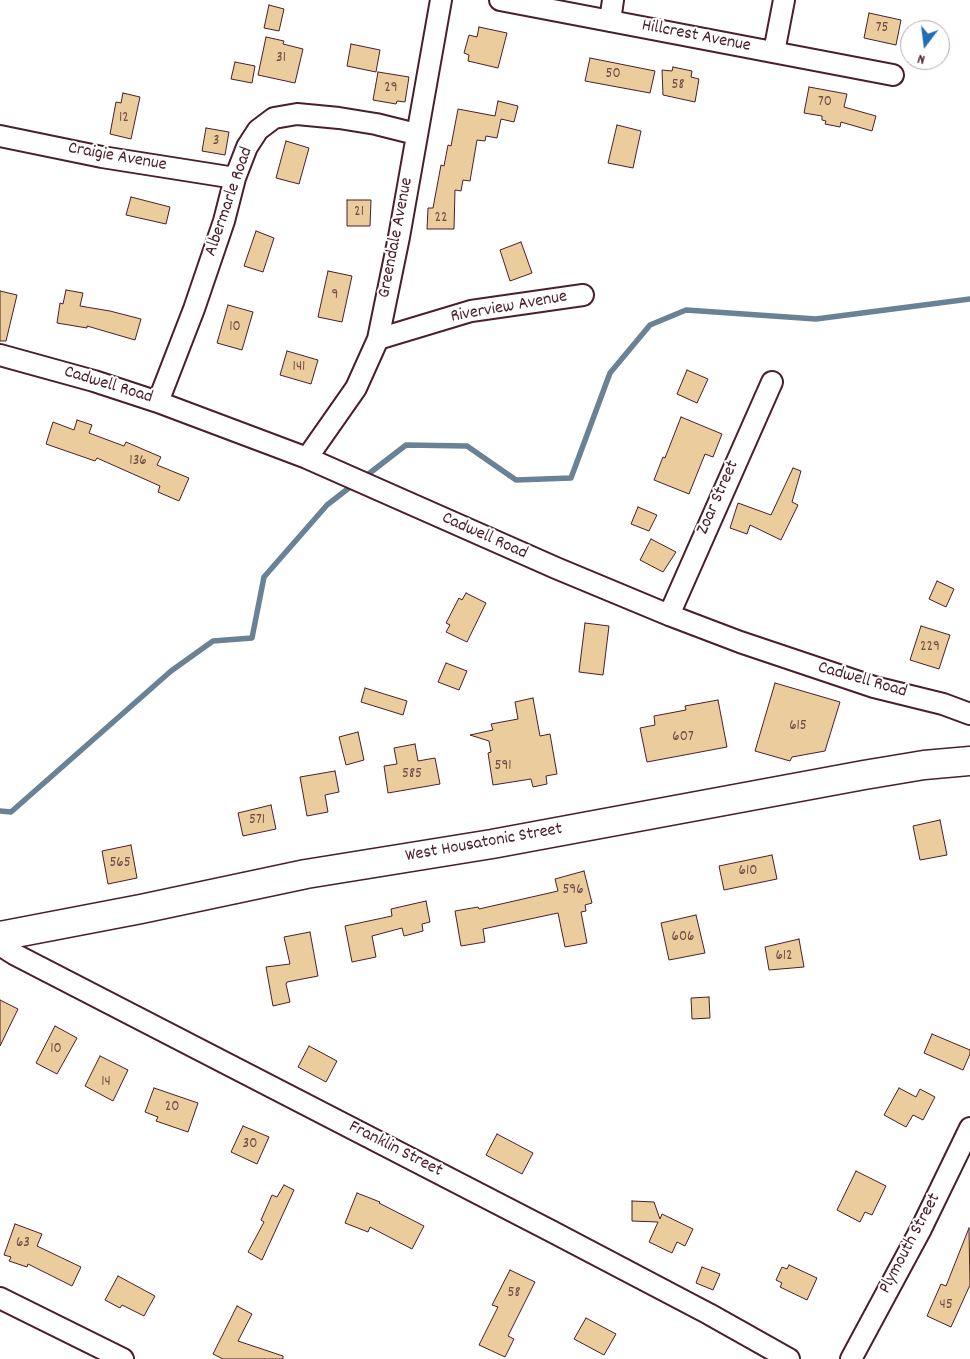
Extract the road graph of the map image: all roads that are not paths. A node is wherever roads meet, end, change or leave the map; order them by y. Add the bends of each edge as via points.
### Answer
1 (441, 0) edge
2 (500, 0) edge
3 (613, 0) edge
4 (784, 0) edge
5 (610, 21) junction
6 (774, 52) junction
7 (892, 75) dead end
8 (416, 134) junction
9 (0, 136) edge
10 (235, 178) junction
11 (583, 295) dead end
12 (378, 339) junction
13 (0, 355) edge
14 (772, 382) dead end
15 (158, 402) junction
16 (307, 458) junction
17 (669, 616) junction
18 (970, 714) edge
19 (970, 761) edge
20 (0, 936) edge
21 (0, 945) edge
22 (970, 1128) edge
23 (0, 1298) edge
24 (123, 1359) edge
25 (789, 1359) edge
26 (851, 1359) edge

1 - 8 street, Greendale Avenue
2 - 5 street, Hillcrest Avenue
3 - 5 street
4 - 6 street
5 - 6 street, Hillcrest Avenue
6 - 7 street, Hillcrest Avenue
8 - 10 street, Albermarle Road via 339,118 297,114 274,118 258,130 247,147
8 - 12 street, Greendale Avenue
9 - 10 street, Craigie Avenue via 102,157
10 - 15 street, Albermarle Road via 194,309
11 - 12 street, Riverview Avenue via 471,311
12 - 16 street, Greendale Avenue via 356,388
13 - 15 street, Cadwell Road
14 - 17 street, Zoar Street
15 - 16 street, Cadwell Road
16 - 17 street, Cadwell Road
17 - 18 street, Cadwell Road via 865,684
19 - 20 highway, West Housatonic Street via 864,775 492,844 306,874
21 - 25 street, Franklin Street
22 - 26 street, Plymouth Street via 921,1229
23 - 24 street

